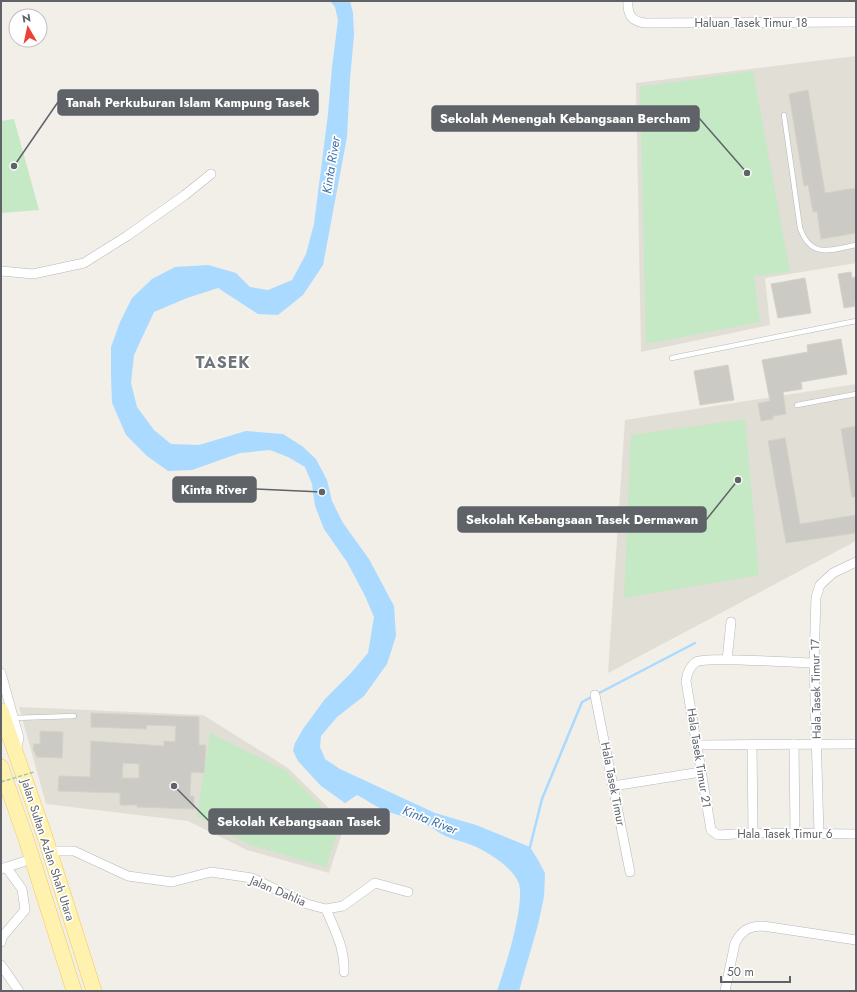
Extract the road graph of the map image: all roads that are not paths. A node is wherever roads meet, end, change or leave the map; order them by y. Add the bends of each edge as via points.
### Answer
1 (628, 1) edge
2 (856, 22) edge
3 (784, 116) dead end
4 (211, 174) dead end
5 (856, 245) edge
6 (1, 271) edge
7 (856, 321) edge
8 (672, 358) dead end
9 (856, 394) edge
10 (798, 405) dead end
11 (854, 562) edge
12 (731, 622) dead end
13 (727, 660) junction
14 (814, 664) junction
15 (1, 673) edge
16 (4, 690) edge
17 (595, 695) dead end
18 (7, 714) edge
19 (74, 716) dead end
20 (698, 744) junction
21 (752, 744) junction
22 (794, 744) junction
23 (816, 744) junction
24 (856, 744) edge
25 (1, 767) edge
26 (701, 772) junction
27 (613, 786) junction
28 (6, 797) edge
29 (714, 834) joint
30 (753, 834) junction
31 (795, 834) junction
32 (819, 834) junction
33 (856, 834) edge
34 (49, 851) junction
35 (32, 859) junction
36 (3, 868) edge
37 (630, 872) dead end
38 (408, 892) dead end
39 (326, 909) junction
40 (856, 940) edge
41 (1, 942) edge
42 (1, 965) edge
43 (344, 972) dead end
44 (19, 991) edge
45 (74, 991) edge
46 (94, 991) edge
47 (725, 991) edge

1 - 2 street, Haluan Tasek Timur 18 via 631,17 646,23
3 - 5 lane via 800,228 804,239 812,248 826,250
4 - 6 street via 127,236 84,263 33,274
7 - 8 lane
9 - 10 lane
11 - 14 street, Hala Tasek Timur 17 via 833,573 818,589
12 - 13 street
13 - 14 street
13 - 20 street, Hala Tasek Timur 21 via 696,662 687,672 686,681
14 - 23 street, Hala Tasek Timur 17
15 - 16 street
16 - 18 street
17 - 27 street, Hala Tasek Timur
18 - 19 lane
18 - 34 main road, Jalan Sultan Azlan Shah Utara via 16,751
20 - 21 street
20 - 26 street, Hala Tasek Timur 21
21 - 22 street
21 - 30 street
22 - 23 street
22 - 31 street
23 - 24 street
23 - 32 street, Hala Tasek Timur 17
25 - 28 main road, Jalan Sultan Azlan Shah Utara
26 - 27 street
26 - 29 street, Hala Tasek Timur 21 via 711,830
27 - 37 street, Hala Tasek Timur
28 - 35 main road, Jalan Sultan Azlan Shah Utara
29 - 30 street, Hala Tasek Timur 6
30 - 31 street, Hala Tasek Timur 6
31 - 32 street, Hala Tasek Timur 6
32 - 33 street, Hala Tasek Timur 6
34 - 39 street, Jalan Dahlia via 74,851 128,876 172,882 211,872 252,878 308,904
34 - 46 main road, Jalan Sultan Azlan Shah Utara
35 - 36 street
35 - 45 main road, Jalan Sultan Azlan Shah Utara
36 - 41 street via 22,889 25,910 2,937
38 - 39 street via 375,884 342,906
39 - 43 street via 341,945
40 - 47 street via 753,926 739,936
42 - 44 street

